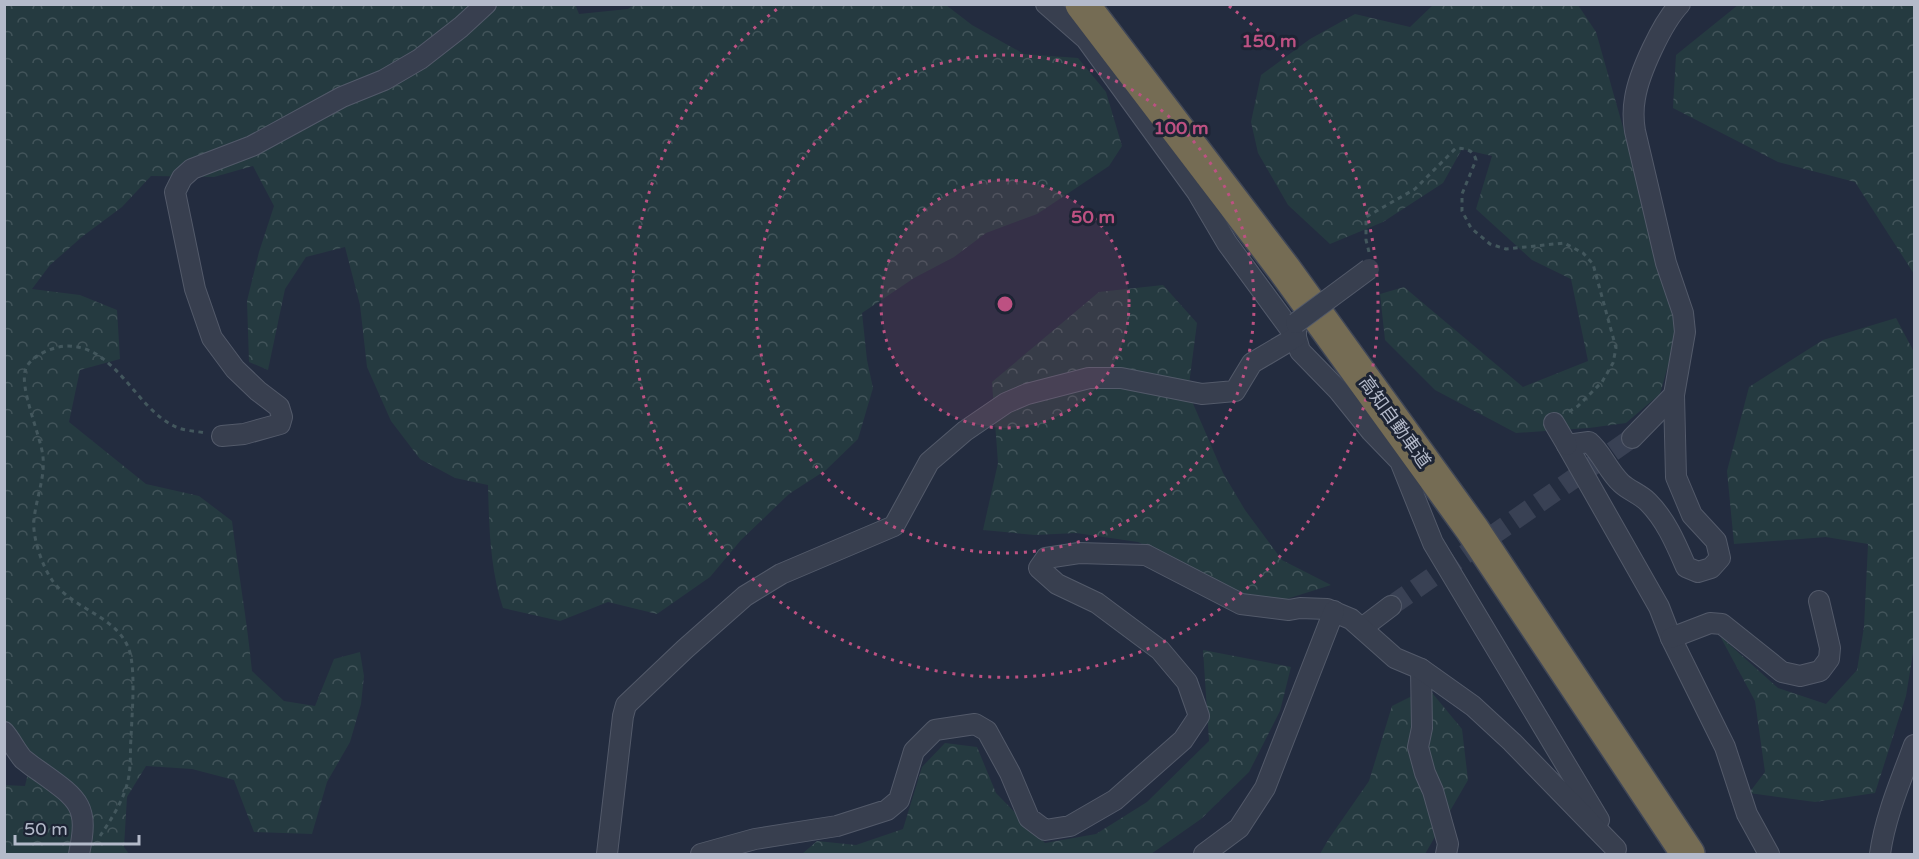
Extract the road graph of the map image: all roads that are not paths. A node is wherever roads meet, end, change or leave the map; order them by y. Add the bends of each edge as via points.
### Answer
1 (486, 4) edge
2 (1046, 4) edge
3 (1082, 4) edge
4 (1100, 4) edge
5 (1680, 4) edge
6 (1369, 268) road end
7 (1296, 330) junction
8 (1674, 395) junction
9 (1554, 423) road end
10 (222, 436) road end
11 (1632, 438) tunnel mouth
12 (1567, 445) junction
13 (1819, 601) dead end
14 (1390, 606) tunnel mouth
15 (1334, 611) junction
16 (1362, 628) junction
17 (1671, 638) junction
18 (1421, 669) junction
19 (4, 732) edge
20 (1914, 745) edge
21 (1907, 787) edge
22 (87, 850) edge
23 (1617, 852) edge
24 (607, 855) edge
25 (701, 855) edge
26 (1204, 855) edge
27 (1446, 855) edge
28 (1688, 855) edge
29 (1704, 855) edge
30 (1769, 855) edge
31 (1880, 855) edge

1 - 10 street via 420,59 384,80 342,97 252,146 192,169 182,178 174,192 195,290 212,338 235,369 279,406 282,417 280,424
2 - 7 street via 1086,39 1197,192 1227,243
3 - 28 highway, 高知自動車道 via 1284,269 1472,529
4 - 29 highway, 高知自動車道 via 1477,509 1599,689
5 - 8 street via 1662,28 1635,95 1633,113 1666,263 1683,314 1685,332
6 - 7 street, bridge
7 - 23 street via 1300,351 1400,461 1433,543
7 - 24 street via 1252,363 1235,391 1202,394 1121,378 1089,378 1006,403 929,462 894,526 781,574 745,596 627,705
8 - 11 street
8 - 12 street via 1676,477 1692,514 1716,541 1720,558 1711,568 1698,572 1686,567 1660,516 1646,500 1620,483 1595,447 1589,442
9 - 12 street
12 - 17 street via 1659,607
13 - 17 street via 1829,659 1820,671 1800,676 1782,672 1722,624 1710,624
14 - 16 street
15 - 16 street
15 - 25 street via 1241,604 1146,555 1079,553 1046,558 1039,568 1057,584 1097,603 1160,650 1187,682 1199,716 1183,740 1114,800 1070,826 1045,830 1029,818 987,731 975,724 936,730 914,751 899,800 887,810 837,826 755,839
15 - 26 street via 1264,788 1239,828
16 - 18 street via 1395,658
17 - 30 street via 1725,747 1747,814
18 - 23 street via 1473,706 1512,742
18 - 27 street via 1422,728 1418,747 1448,844
19 - 22 street via 23,759 76,800
20 - 21 street
21 - 31 street via 1882,841

